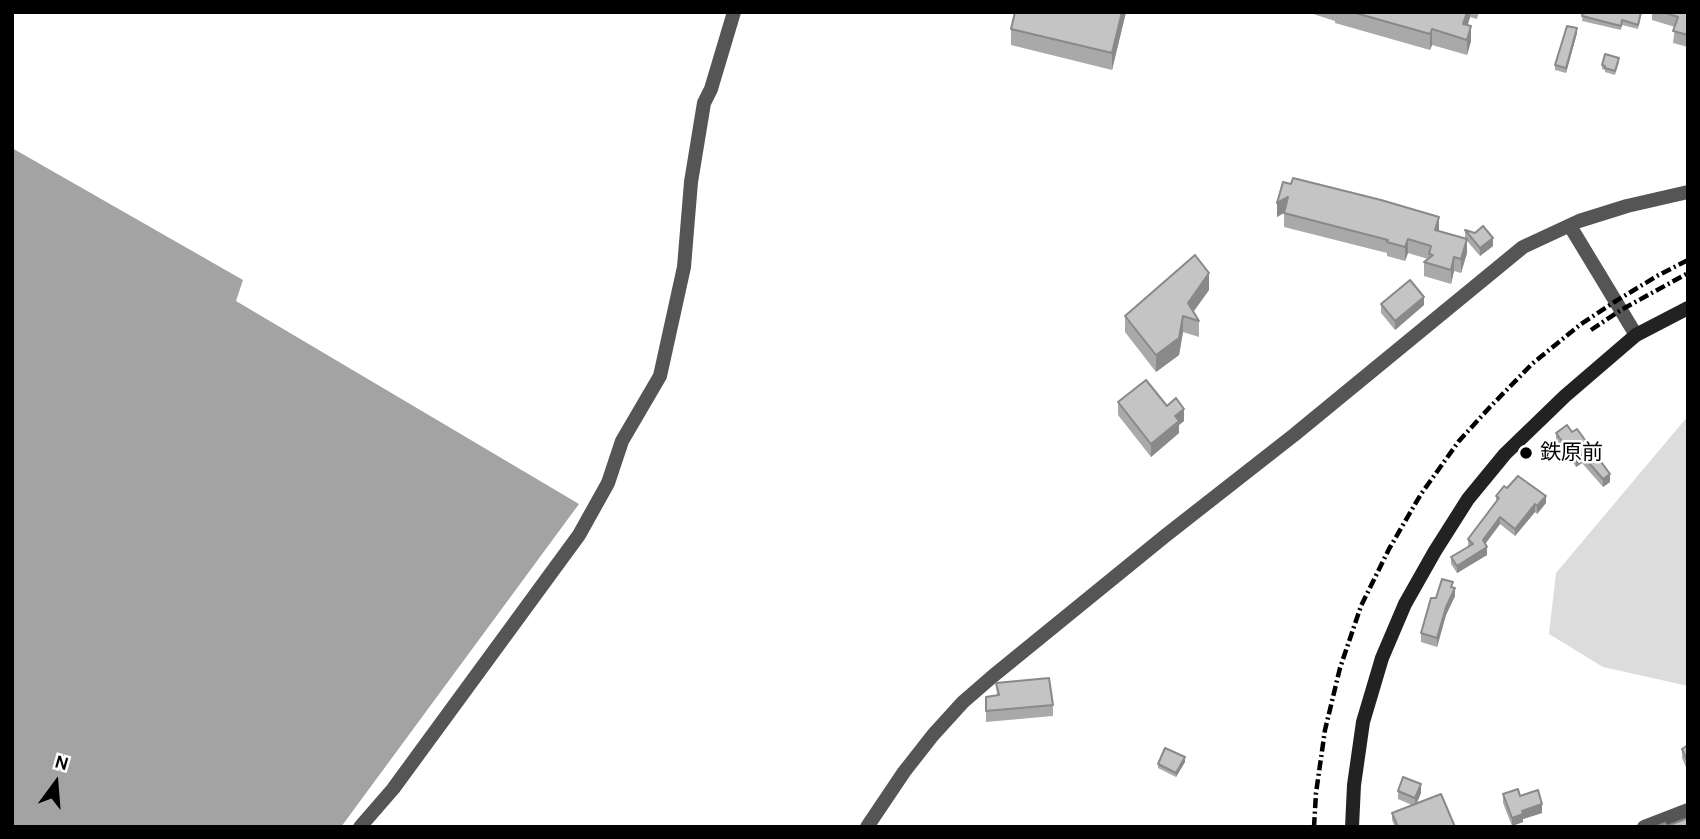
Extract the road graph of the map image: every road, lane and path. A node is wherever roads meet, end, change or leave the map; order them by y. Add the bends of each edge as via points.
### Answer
1 (734, 12) edge
2 (1688, 192) edge
3 (1570, 226) junction
4 (1688, 308) edge
5 (1636, 335) junction
6 (1688, 810) edge
7 (360, 827) edge
8 (867, 827) edge
9 (1352, 827) edge
10 (1644, 827) edge

1 - 7 street via 704,103 684,267 660,376 622,441 608,483 579,535 393,789
2 - 3 street
3 - 5 street
3 - 8 street via 1523,247 993,676 933,735
4 - 5 street
5 - 9 street via 1505,454 1468,499 1435,551 1405,604 1372,690 1363,722
6 - 10 street

